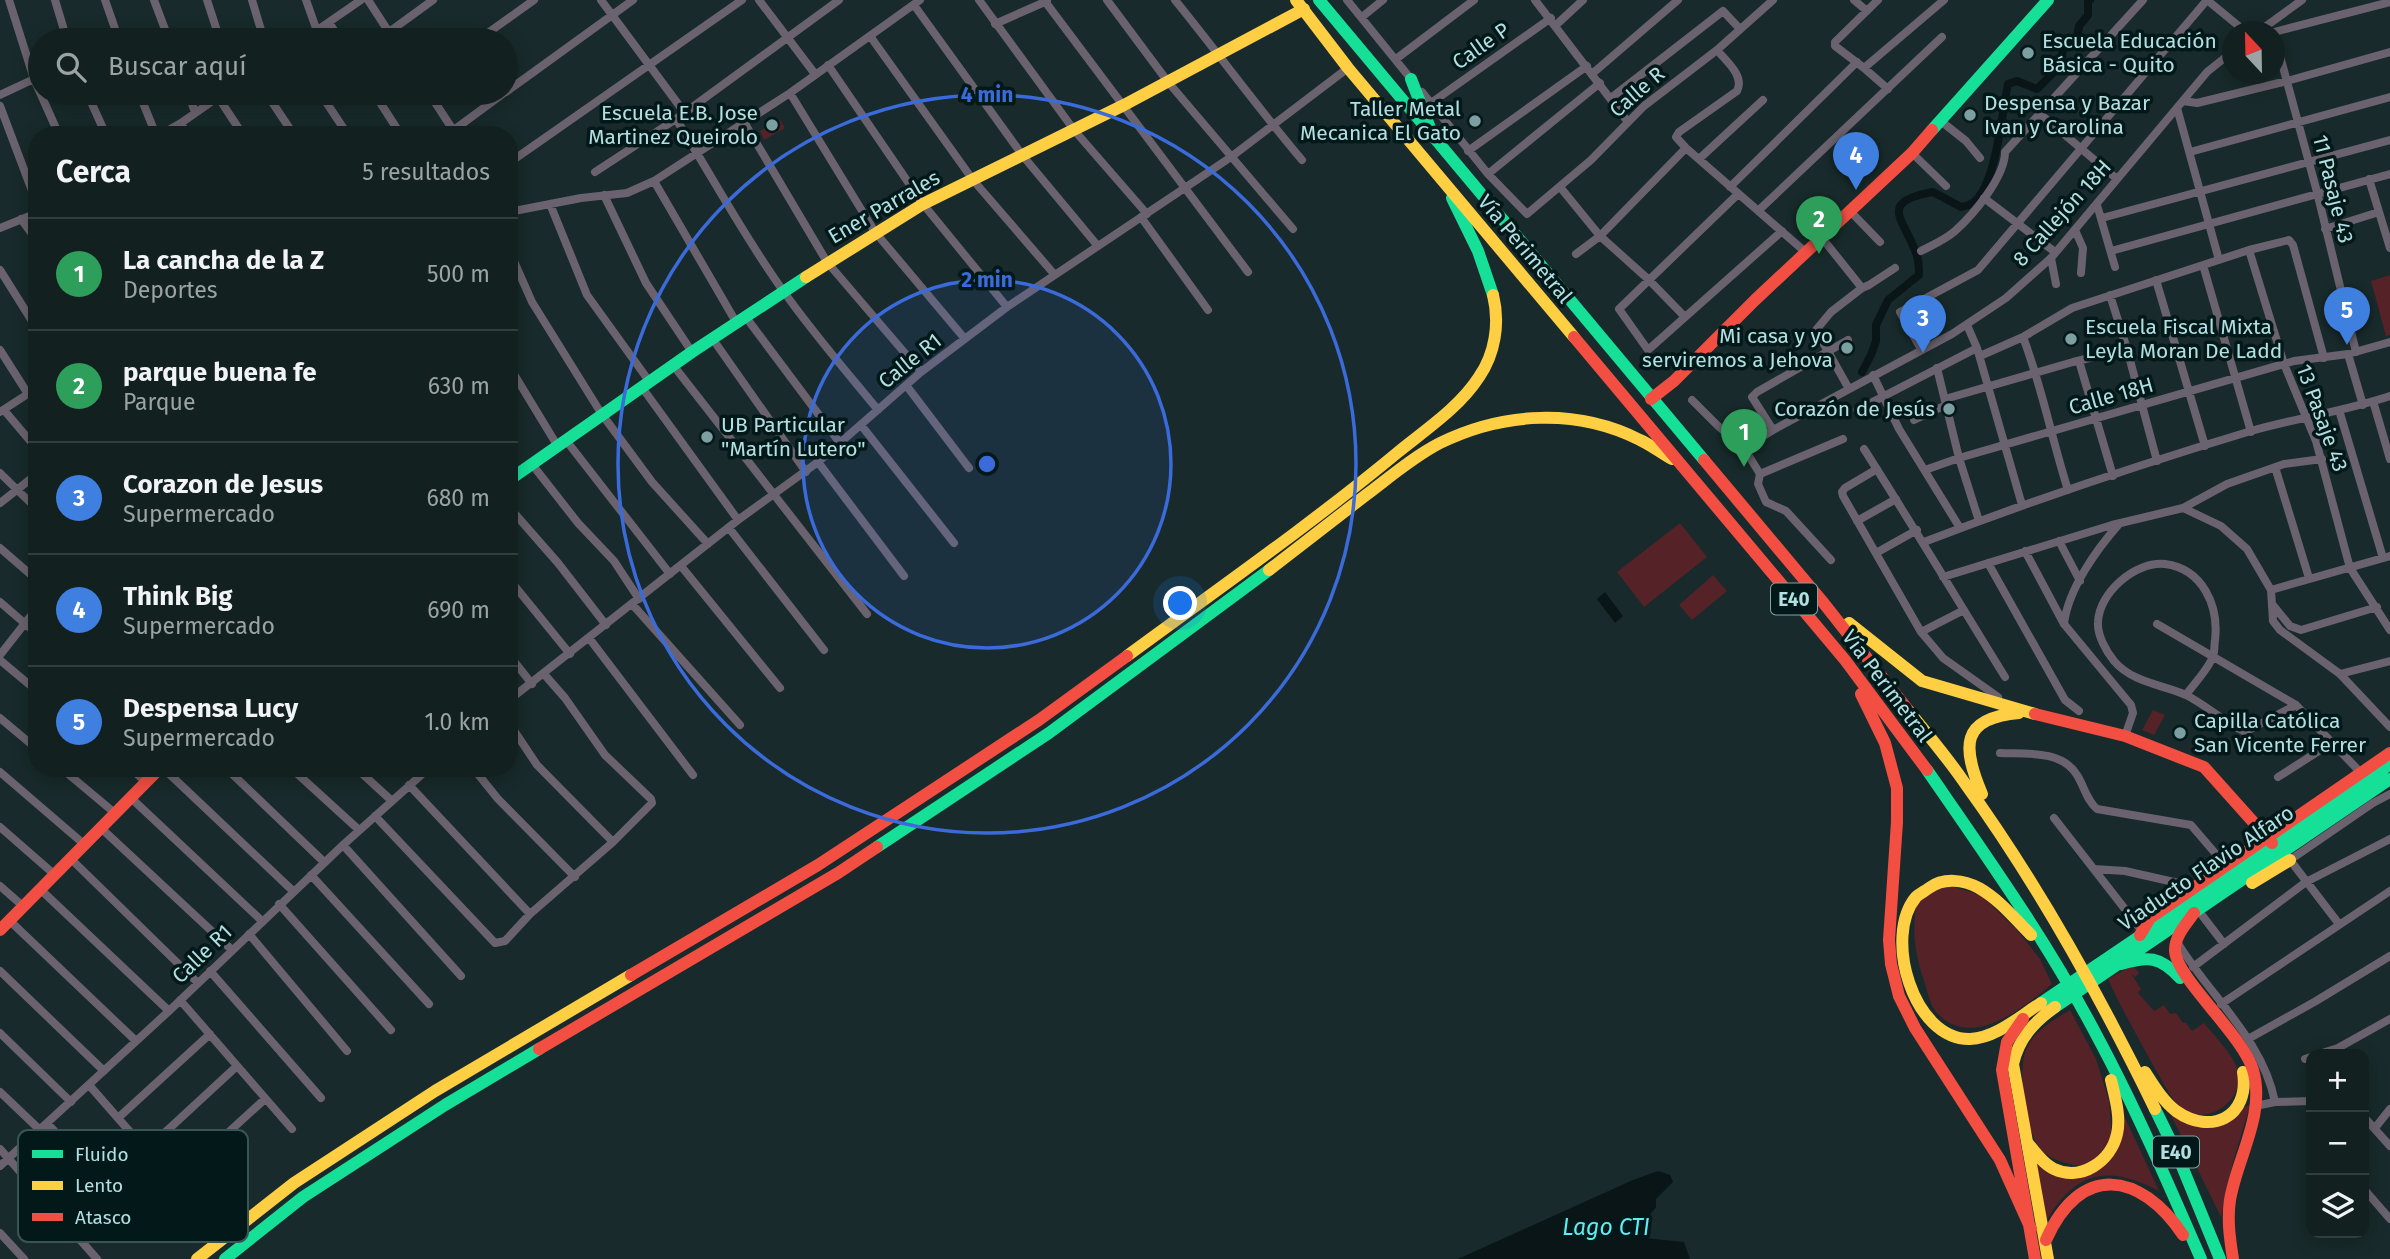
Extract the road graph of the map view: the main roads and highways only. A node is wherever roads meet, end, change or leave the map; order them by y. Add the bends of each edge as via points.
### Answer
1 (1319, 0) edge
2 (2048, 0) edge
3 (1300, 5) edge
4 (2001, 51) junction
5 (1411, 79) road end
6 (1433, 137) junction
7 (1880, 178) junction
8 (1445, 182) junction
9 (1755, 300) junction
10 (1651, 399) junction
11 (518, 472) edge
12 (1692, 478) junction
13 (1258, 561) junction
14 (1267, 573) junction
15 (1822, 601) junction
16 (1845, 660) junction
17 (2035, 713) junction
18 (2390, 752) edge
19 (2390, 764) edge
20 (152, 777) edge
21 (2390, 779) edge
22 (2001, 834) junction
23 (2271, 842) junction
24 (2290, 860) road end
25 (2198, 910) junction
26 (5, 926) edge
27 (2141, 933) junction
28 (2044, 947) junction
29 (2121, 964) junction
30 (2104, 967) junction
31 (2041, 1003) junction
32 (2098, 1037) junction
33 (2126, 1049) junction
34 (2027, 1142) junction
35 (248, 1219) edge
36 (2031, 1229) junction
37 (2046, 1240) junction
38 (248, 1241) edge
39 (219, 1242) edge
40 (246, 1242) edge
41 (2041, 1258) edge
42 (197, 1259) edge
43 (225, 1259) edge
44 (2199, 1259) edge
45 (2220, 1259) edge
46 (2233, 1259) edge

1 - 6 main road, Vía Perimetral / E40
2 - 4 main road
3 - 8 main road, Vía Perimetral / E40
3 - 11 main road, Ener Parrales via 1220,55 875,232
4 - 7 main road
4 - 7 main road via 1942,122
5 - 6 main road
6 - 10 main road, Vía Perimetral / E40
7 - 9 main road
7 - 9 main road via 1802,249
8 - 12 main road, Vía Perimetral / E40
8 - 13 main road via 1496,301 1493,349 1479,379 1458,403
9 - 10 main road
10 - 15 main road, Vía Perimetral / E40
12 - 14 main road via 1655,447 1583,422 1515,418 1477,426 1424,451
12 - 16 main road, Vía Perimetral / E40
13 - 14 main road
13 - 35 main road via 1039,720 804,873 435,1091 294,1183
14 - 38 main road via 1049,733 838,873 445,1105 303,1197
15 - 17 main road via 1922,681
15 - 22 main road, Vía Perimetral / E40 via 1926,730
16 - 28 main road, Vía Perimetral / E40 via 1972,835
16 - 36 main road via 1885,743 1896,778 1889,940 1899,996 2000,1160
17 - 22 main road via 2007,713 1984,720 1968,743 1975,781
17 - 23 main road via 2124,736 2204,766
18 - 23 main road
19 - 23 main road, Viaducto Flavio Alfaro
20 - 26 main road
21 - 25 main road, Viaducto Flavio Alfaro
22 - 33 main road, Vía Perimetral / E40
23 - 27 main road, Viaducto Flavio Alfaro
23 - 27 main road via 2150,918
24 - 25 main road via 2212,907
25 - 29 main road, Viaducto Flavio Alfaro
25 - 46 main road via 2176,940 2174,952 2180,968 2249,1059 2255,1076 2254,1107 2229,1207
27 - 30 main road, Viaducto Flavio Alfaro
28 - 31 main road via 1987,894 1961,881 1944,881 1924,889 1911,902 1903,922 1902,944 1911,987 1921,1009 1942,1032 1959,1039 1980,1037
28 - 32 main road, Vía Perimetral / E40
29 - 30 main road, Viaducto Flavio Alfaro
29 - 33 main road via 2152,957 2177,974 2238,1062 2245,1081 2243,1098 2235,1111 2219,1120 2190,1118 2170,1106
30 - 31 main road, Viaducto Flavio Alfaro
30 - 34 main road, Viaducto Flavio Alfaro via 2024,1034 2017,1046 2014,1081
31 - 36 main road via 2013,1031 2002,1064
32 - 34 main road via 2116,1105 2118,1129 2112,1150 2096,1166 2070,1173 2050,1166
32 - 44 main road, Vía Perimetral / E40
33 - 45 main road, Vía Perimetral / E40 via 2177,1154
34 - 37 main road, Viaducto Flavio Alfaro
36 - 41 main road
37 - 41 main road, Viaducto Flavio Alfaro
37 - 44 main road via 2059,1213 2074,1199 2100,1187 2119,1185 2138,1190 2160,1205
39 - 42 main road
40 - 43 main road

